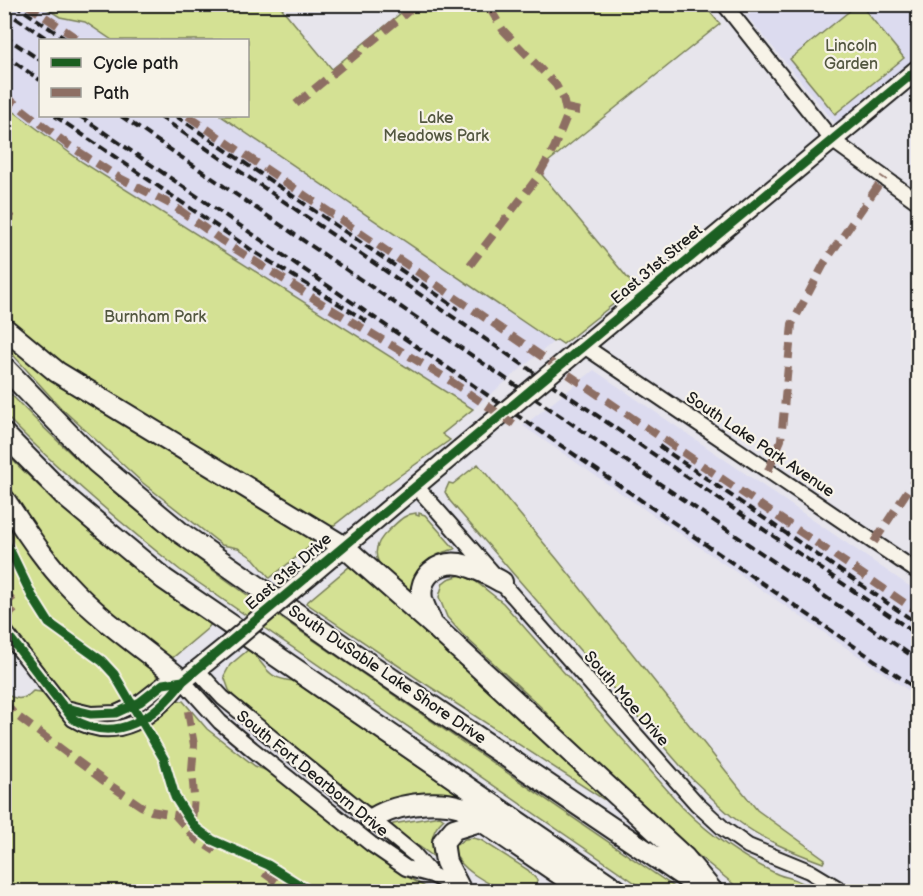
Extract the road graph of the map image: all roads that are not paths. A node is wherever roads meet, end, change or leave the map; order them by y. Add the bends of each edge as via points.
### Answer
1 (732, 7) edge
2 (918, 69) edge
3 (832, 140) junction
4 (918, 202) edge
5 (4, 328) edge
6 (579, 349) junction
7 (4, 367) edge
8 (4, 434) edge
9 (416, 485) junction
10 (4, 500) edge
11 (343, 546) junction
12 (918, 573) edge
13 (502, 582) junction
14 (434, 626) junction
15 (4, 630) edge
16 (190, 676) junction
17 (371, 820) junction
18 (480, 820) junction
19 (432, 875) junction
20 (462, 890) edge
21 (586, 891) edge
22 (620, 891) edge
23 (706, 891) edge
24 (713, 891) edge
25 (844, 891) edge

1 - 3 street
2 - 3 main road, East 31st Street
3 - 4 street
3 - 6 main road, East 31st Street
5 - 11 highway via 57,372
6 - 9 main road, East 31st Street, bridge
6 - 12 street, South Lake Park Avenue
7 - 23 highway, South DuSable Lake Shore Drive via 96,462 181,533
8 - 22 highway via 66,497 164,579
9 - 11 main road, East 31st Drive
9 - 13 street, South Moe Drive
10 - 16 highway via 68,586 99,615
11 - 14 highway
11 - 16 main road, East 31st Drive, bridge
13 - 14 highway via 468,566 446,564 435,568 422,587 422,600
13 - 25 street, South Moe Drive via 697,804 724,829 748,846 809,871
14 - 24 highway via 684,857
15 - 16 street via 73,719 97,728 120,729 132,724 173,695
16 - 17 street, South Fort Dearborn Drive via 223,698
16 - 19 street, South Fort Dearborn Drive via 220,722 236,736 371,844 406,868
17 - 18 highway via 382,812 438,802 461,807
17 - 19 street, South Fort Dearborn Drive via 414,854
18 - 20 highway via 454,829 443,842 446,862
18 - 21 highway
19 - 20 street, South Fort Dearborn Drive

